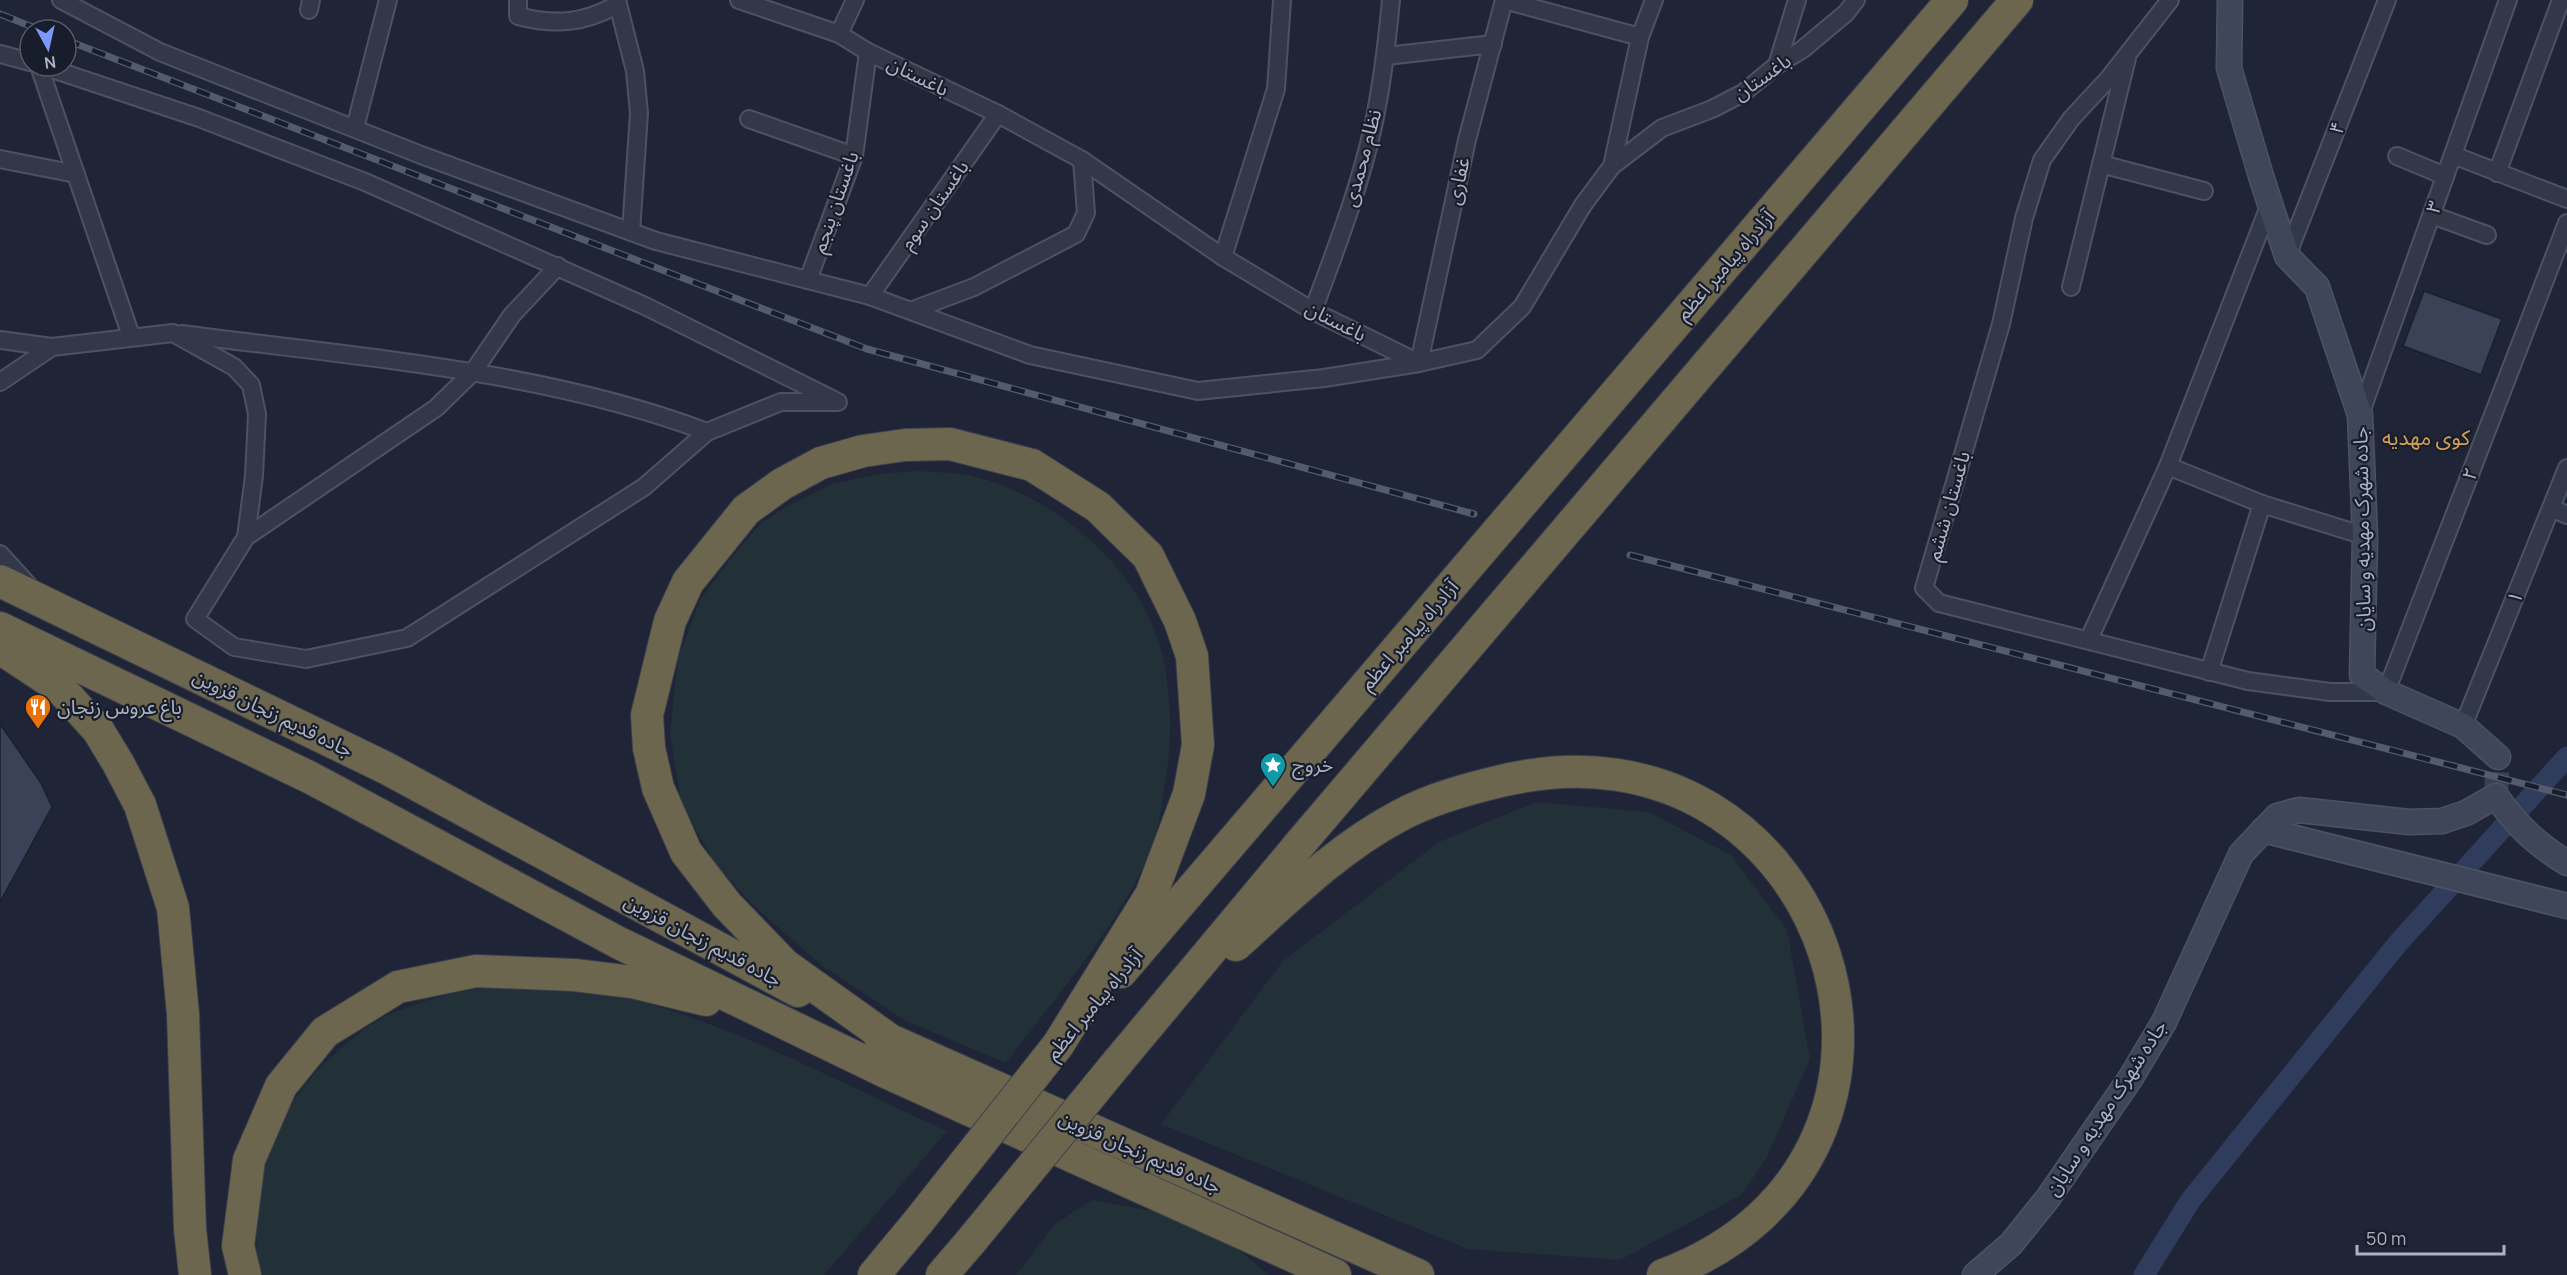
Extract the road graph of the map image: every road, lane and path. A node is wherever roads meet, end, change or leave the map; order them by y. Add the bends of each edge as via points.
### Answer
1 (61, 0) edge
2 (388, 0) edge
3 (518, 0) edge
4 (739, 0) edge
5 (855, 0) edge
6 (1282, 0) edge
7 (1391, 0) edge
8 (1504, 0) edge
9 (1654, 0) edge
10 (1797, 0) edge
11 (1856, 0) edge
12 (1952, 0) edge
13 (2017, 0) edge
14 (2170, 0) edge
15 (2230, 0) edge
16 (2387, 0) edge
17 (2508, 0) edge
18 (2561, 0) edge
19 (618, 2) edge
20 (839, 34) junction
21 (1640, 37) junction
22 (1493, 44) junction
23 (868, 52) junction
24 (0, 54) edge
25 (2128, 54) junction
26 (1386, 56) junction
27 (18, 59) edge
28 (1777, 64) junction
29 (45, 78) edge
30 (77, 78) edge
31 (998, 114) junction
32 (749, 119) dead end
33 (355, 128) junction
34 (2453, 155) junction
35 (854, 156) junction
36 (2397, 156) dead end
37 (0, 159) edge
38 (1082, 160) junction
39 (2101, 164) junction
40 (1612, 166) junction
41 (2497, 173) junction
42 (76, 174) junction
43 (2445, 176) junction
44 (2204, 190) dead end
45 (2567, 199) edge
46 (2270, 204) junction
47 (2432, 215) junction
48 (2567, 223) edge
49 (631, 232) junction
50 (2487, 235) dead end
51 (2287, 256) junction
52 (1224, 257) junction
53 (558, 266) junction
54 (808, 280) junction
55 (2071, 287) dead end
56 (870, 296) junction
57 (913, 310) junction
58 (1313, 311) junction
59 (173, 333) junction
60 (131, 336) junction
61 (0, 340) edge
62 (52, 347) junction
63 (1419, 363) junction
64 (473, 372) junction
65 (0, 382) edge
66 (2360, 415) junction
67 (706, 432) junction
68 (2168, 466) junction
69 (2567, 468) edge
70 (2262, 504) junction
71 (2551, 508) junction
72 (2567, 515) edge
73 (2365, 536) junction
74 (246, 537) junction
75 (0, 554) edge
76 (0, 581) edge
77 (44, 601) junction
78 (0, 628) edge
79 (2089, 639) junction
80 (0, 648) edge
81 (2209, 672) junction
82 (2386, 692) junction
83 (2463, 726) junction
84 (2498, 757) dead end
85 (2263, 830) junction
86 (2567, 863) edge
87 (2567, 906) edge
88 (770, 1016) junction
89 (1145, 1029) junction
90 (897, 1045) junction
91 (1058, 1045) junction
92 (1237, 1232) junction
93 (972, 1240) junction
94 (195, 1275) edge
95 (245, 1275) edge
96 (874, 1275) edge
97 (942, 1275) edge
98 (956, 1275) edge
99 (1281, 1275) edge
100 (1335, 1275) edge
101 (1418, 1275) edge
102 (1663, 1275) edge
103 (1975, 1275) edge

1 - 33 street via 160,52
2 - 33 street
3 - 19 street via 518,16 539,22 595,17
4 - 20 street, باغستان
5 - 20 street
6 - 52 street via 1276,89
7 - 26 street, نظام محمدی
8 - 21 street
8 - 22 street, غفاری
9 - 21 street
10 - 28 street
11 - 28 street, باغستان via 1803,49
12 - 91 highway, آزادراه پیامبر اعظم
13 - 89 highway
14 - 25 street, باغستان ششم
15 - 46 street, جاده شهرک مهدیه و سایان via 2229,68
16 - 51 street, ۴
17 - 34 street, ۳
18 - 41 street
19 - 49 street via 639,113
20 - 23 street, باغستان
21 - 40 street
22 - 26 street
22 - 63 street, غفاری via 1467,140
23 - 31 street, باغستان
23 - 35 street, باغستان پنجم
24 - 27 street
25 - 39 street
25 - 79 street, باغستان ششم via 2071,118 2042,160 2024,218 2001,324 1924,588 1939,603
26 - 58 street, نظام محمدی via 1354,194
28 - 40 street, باغستان via 1743,93 1662,128
29 - 42 street
30 - 53 street via 199,118 365,182
31 - 38 street, باغستان
31 - 56 street, باغستان سوم
32 - 35 street
33 - 49 street
34 - 41 street
34 - 43 street, ۳
35 - 54 street, باغستان پنجم
36 - 43 street
37 - 42 street
38 - 52 street, باغستان
38 - 57 street via 1086,213 1076,234 974,287
39 - 44 street
39 - 55 street
40 - 63 street, باغستان via 1583,205 1522,307 1477,350
41 - 45 street
42 - 60 street
43 - 47 street, ۳
46 - 51 street, جاده شهرک مهدیه و سایان
46 - 68 street
47 - 50 street
47 - 66 street, ۳
48 - 82 street, ۲
49 - 54 street
51 - 66 street, جاده شهرک مهدیه و سایان via 2317,287
52 - 58 street, باغستان
53 - 64 street via 512,315
53 - 67 street via 838,402 781,402
54 - 56 street
56 - 57 street
57 - 63 street via 1030,356 1198,391
58 - 63 street, باغستان
59 - 60 street
59 - 64 street
59 - 74 street via 234,367 251,385 257,414
60 - 62 street
61 - 62 street
62 - 65 street
64 - 67 street via 649,410
64 - 74 street via 436,408
66 - 73 street, جاده شهرک مهدیه و سایان
67 - 74 street via 644,487 407,638 306,659 234,647 195,619
68 - 70 street
68 - 79 street
69 - 71 street, ۱
70 - 73 street
70 - 81 street
71 - 72 street
71 - 83 street, ۱
73 - 82 street, جاده شهرک مهدیه و سایان via 2362,675
75 - 77 street
76 - 77 highway, جاده قدیم زنجان قزوین
77 - 90 highway, جاده قدیم زنجان قزوین via 386,768
78 - 88 highway, جاده قدیم زنجان قزوین via 311,778 619,943
79 - 81 street, باغستان ششم
80 - 94 highway via 59,687 98,730 140,805 173,908 183,1014
81 - 82 street, باغستان ششم via 2330,692
82 - 83 street, جاده شهرک مهدیه و سایان
83 - 84 street, جاده شهرک مهدیه و سایان
85 - 86 street, جاده شهرک مهدیه و سایان via 2277,816 2299,810 2409,822 2442,820 2466,813 2496,796 2515,824
85 - 87 street
85 - 103 street, جاده شهرک مهدیه و سایان via 2241,854 2164,1022 2130,1079 2048,1198 2011,1244
88 - 92 highway, جاده قدیم زنجان قزوین
88 - 95 highway via 632,982 574,975 476,971 398,987 325,1032 281,1086 249,1160 238,1246
89 - 93 highway, bridge
89 - 102 highway via 1341,852 1401,815 1443,798 1529,774 1598,771 1659,784 1710,806 1764,850 1802,899 1826,954 1839,1014 1836,1071 1821,1130 1787,1190 1745,1232 1693,1264
90 - 91 highway via 785,965 727,905 686,852 657,788 647,715 670,621 688,582 746,510 821,463 863,451 950,444 1032,465 1098,507 1148,556 1180,621 1192,656 1198,745 1189,794 1150,895
90 - 101 highway, جاده قدیم زنجان قزوین
91 - 96 highway, آزادراه پیامبر اعظم, bridge
92 - 99 highway
92 - 100 highway, جاده قدیم زنجان قزوین
93 - 97 highway
93 - 98 highway

